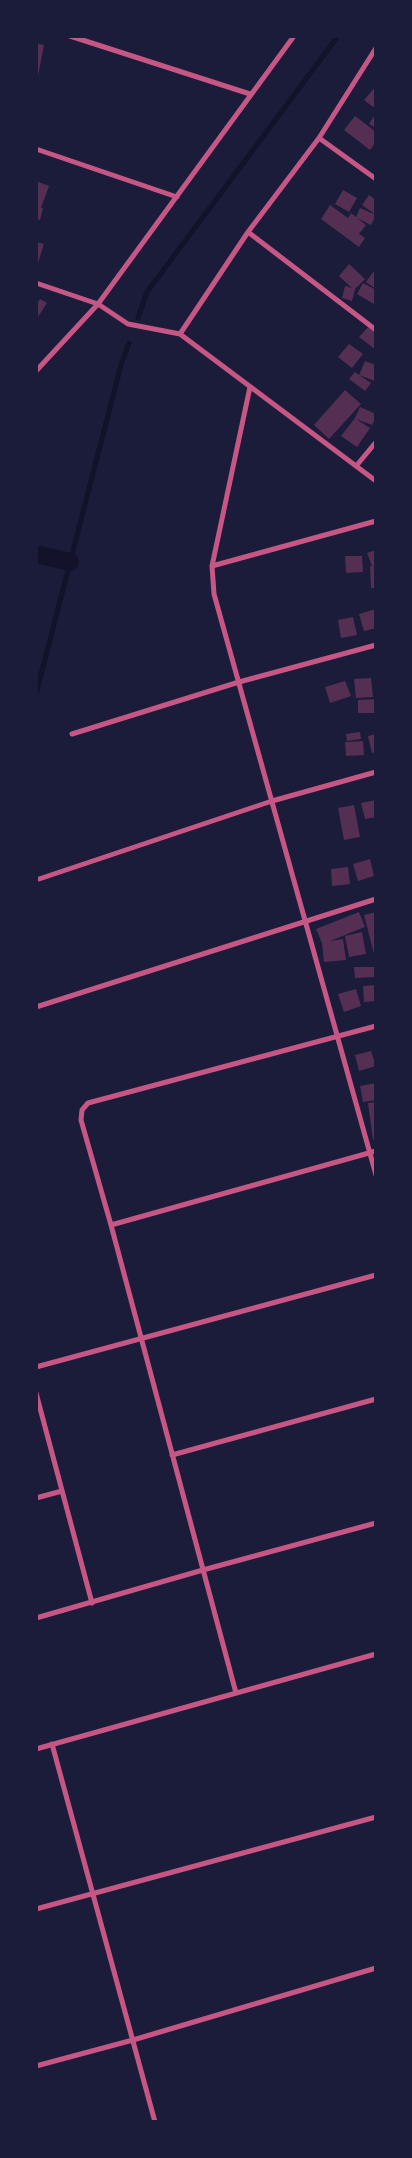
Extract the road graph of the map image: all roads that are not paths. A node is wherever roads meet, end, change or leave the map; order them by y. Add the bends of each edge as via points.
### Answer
1 (70, 36) edge
2 (294, 36) edge
3 (376, 48) edge
4 (250, 94) junction
5 (319, 138) junction
6 (36, 149) edge
7 (376, 179) edge
8 (178, 197) junction
9 (248, 232) junction
10 (36, 283) edge
11 (98, 304) junction
12 (376, 330) edge
13 (180, 334) junction
14 (36, 371) edge
15 (250, 387) junction
16 (376, 442) edge
17 (357, 465) junction
18 (376, 481) edge
19 (376, 522) edge
20 (212, 566) junction
21 (376, 645) edge
22 (239, 682) junction
23 (72, 734) dead end
24 (376, 772) edge
25 (272, 801) junction
26 (39, 879) dead end
27 (376, 899) edge
28 (306, 920) junction
29 (36, 1007) edge
30 (376, 1026) edge
31 (339, 1037) junction
32 (373, 1152) edge
33 (376, 1175) edge
34 (111, 1225) junction
35 (376, 1275) edge
36 (141, 1337) junction
37 (36, 1367) edge
38 (36, 1394) edge
39 (376, 1399) edge
40 (172, 1455) junction
41 (62, 1492) junction
42 (36, 1498) edge
43 (376, 1523) edge
44 (203, 1570) junction
45 (92, 1602) junction
46 (36, 1618) edge
47 (376, 1654) edge
48 (236, 1693) junction
49 (52, 1744) junction
50 (36, 1749) edge
51 (376, 1817) edge
52 (93, 1894) junction
53 (36, 1909) edge
54 (376, 1968) edge
55 (133, 2040) junction
56 (36, 2066) edge
57 (155, 2122) edge

1 - 4 street
2 - 4 street
3 - 5 street
4 - 8 street
5 - 7 street
5 - 9 street
6 - 8 street
8 - 11 street
9 - 12 street
9 - 13 street
10 - 11 street
11 - 13 street via 128,324
11 - 14 street
13 - 15 street
15 - 17 street
15 - 20 street
16 - 17 street
17 - 18 street
19 - 20 street
20 - 22 street via 214,594
21 - 22 street
22 - 23 street
22 - 25 street
24 - 25 street
25 - 26 street
25 - 28 street
27 - 28 street
28 - 29 street
28 - 31 street
30 - 31 street
31 - 32 street
31 - 34 street via 88,1103 82,1110 81,1120
32 - 33 street
32 - 34 street
34 - 36 street
35 - 36 street
36 - 37 street
36 - 40 street
38 - 41 street
39 - 40 street
40 - 44 street
41 - 42 street
41 - 45 street
43 - 44 street
44 - 45 street
44 - 48 street
45 - 46 street
47 - 48 street
48 - 49 street
49 - 50 street
49 - 52 street
51 - 52 street
52 - 53 street
52 - 55 street
54 - 55 street
55 - 56 street
55 - 57 street

